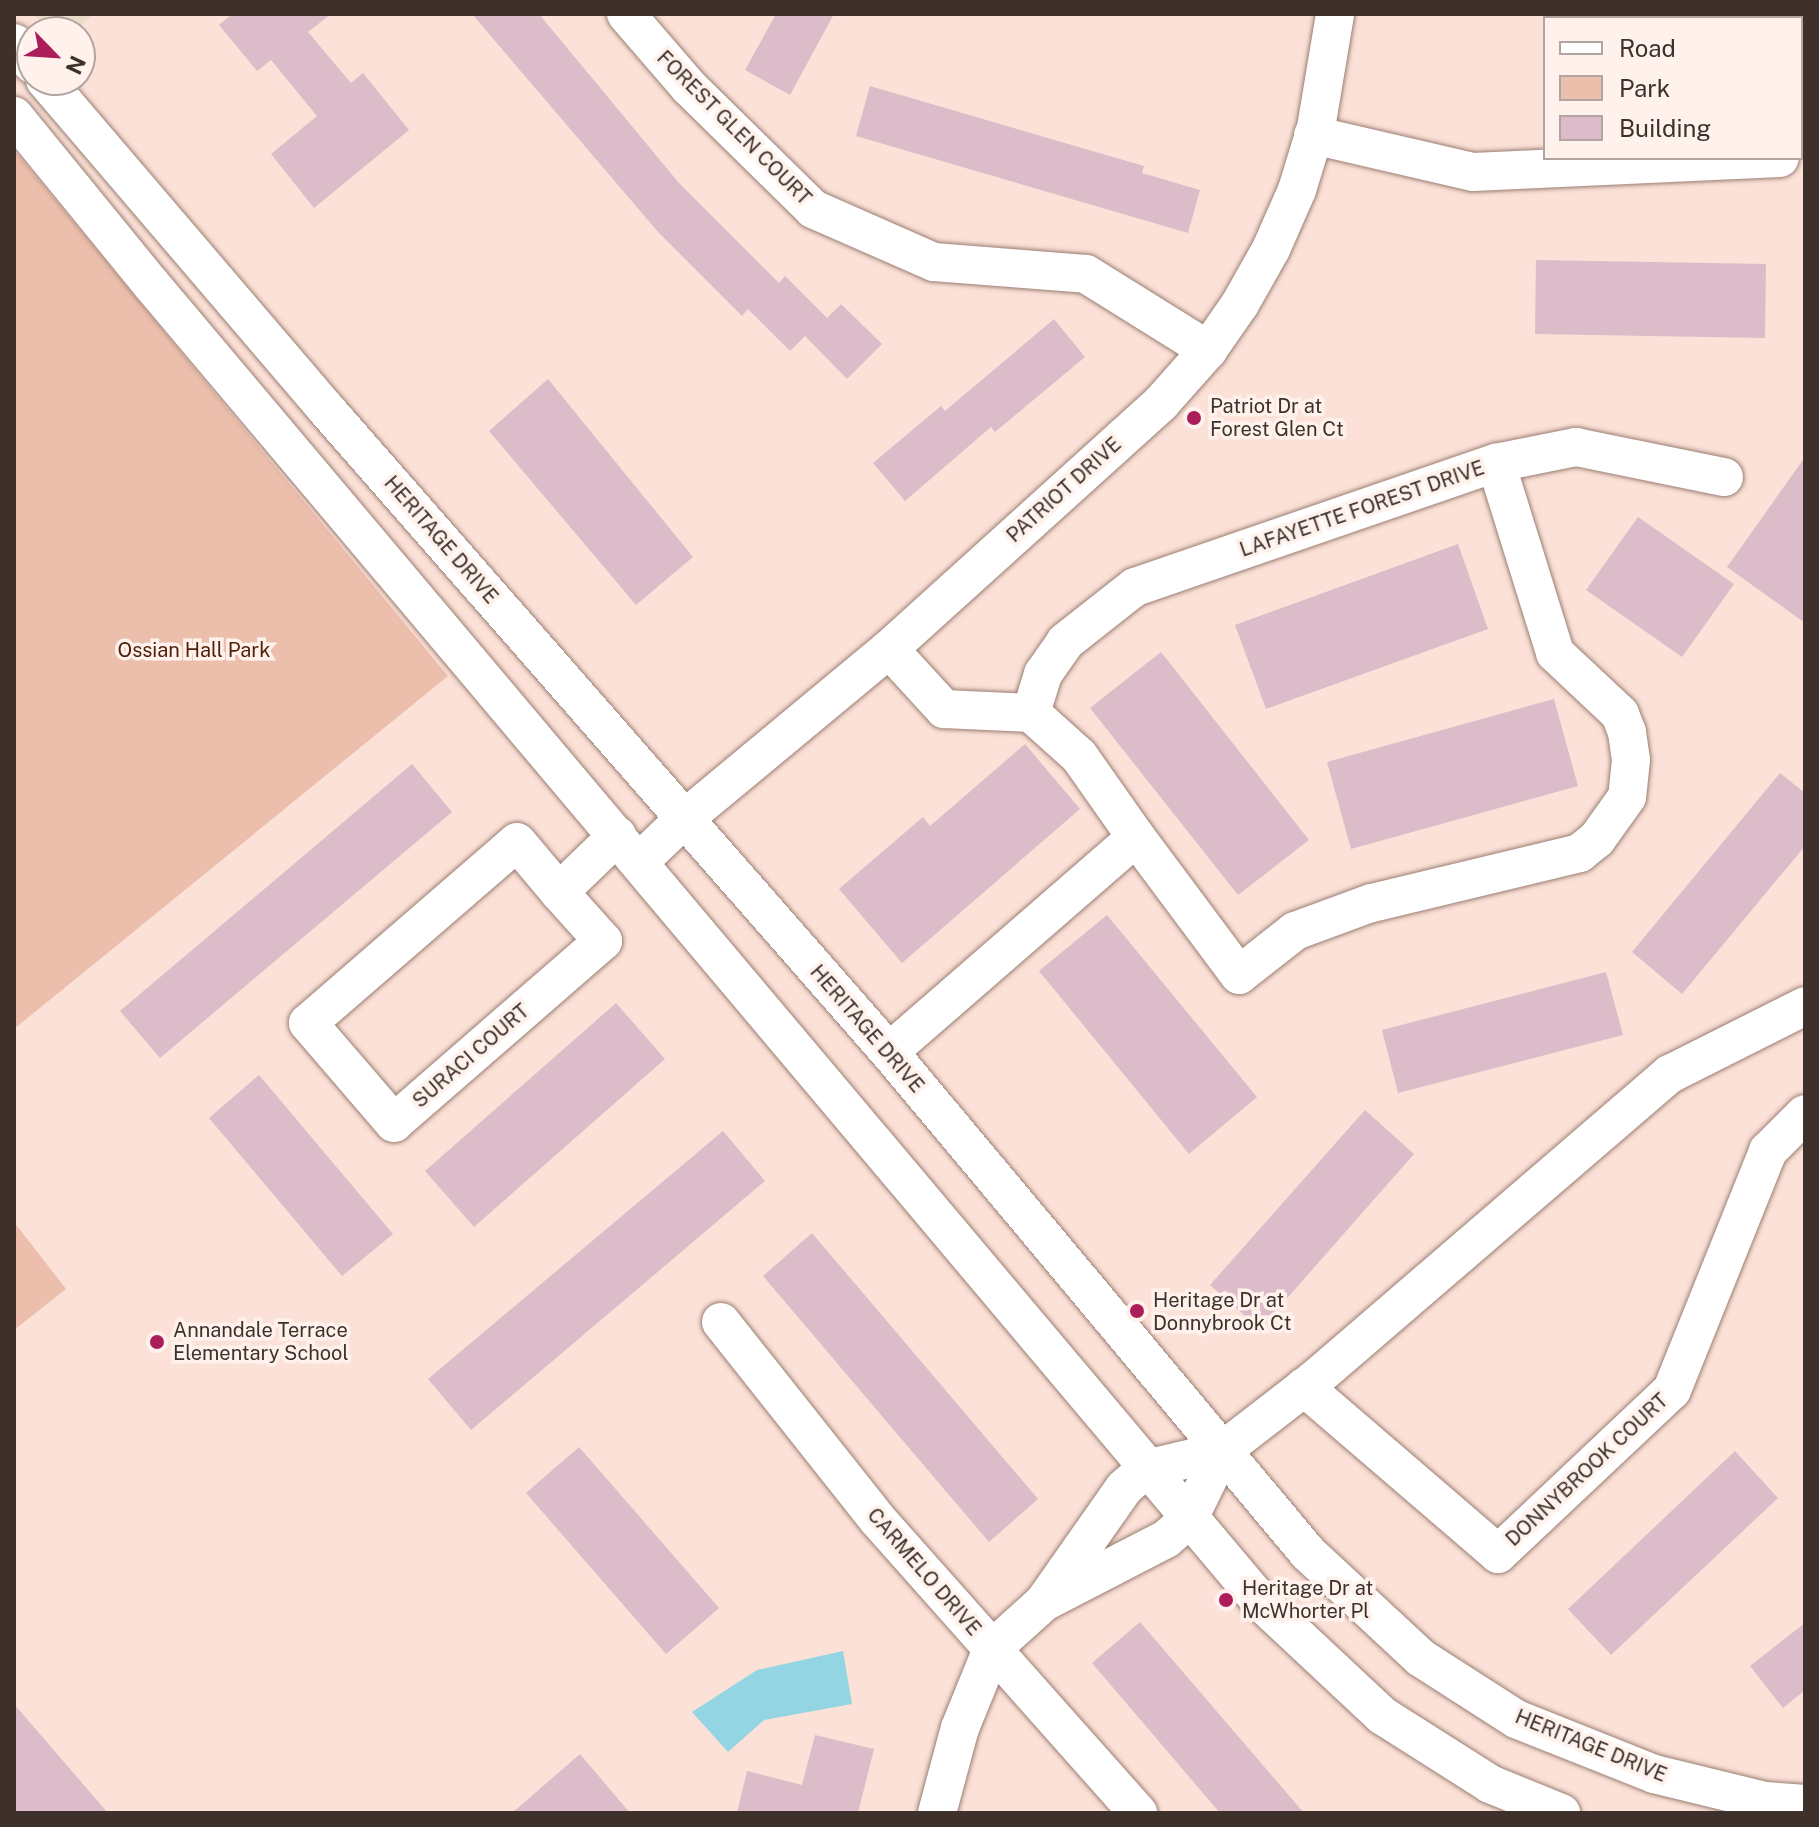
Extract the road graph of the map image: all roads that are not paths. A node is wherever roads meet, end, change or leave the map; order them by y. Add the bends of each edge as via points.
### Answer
1 (22, 14) edge
2 (626, 14) edge
3 (1335, 14) edge
4 (14, 21) edge
5 (59, 96) edge
6 (14, 116) edge
7 (1313, 135) junction
8 (1736, 160) edge
9 (1208, 350) junction
10 (1496, 463) junction
11 (1724, 477) dead end
12 (889, 649) junction
13 (1031, 713) junction
14 (683, 820) junction
15 (1136, 837) junction
16 (628, 849) junction
17 (559, 892) junction
18 (1805, 1006) edge
19 (889, 1052) junction
20 (1805, 1114) edge
21 (721, 1322) dead end
22 (1304, 1387) junction
23 (1222, 1451) junction
24 (1146, 1469) junction
25 (1188, 1520) junction
26 (1044, 1602) junction
27 (992, 1649) junction
28 (1805, 1804) edge
29 (937, 1813) edge
30 (1138, 1813) edge
31 (1561, 1813) edge

1 - 4 street
2 - 9 street, FOREST GLEN COURT via 689,87 813,209 934,262 1086,274
3 - 7 street, PATRIOT DRIVE
5 - 14 street, HERITAGE DRIVE
6 - 16 street
7 - 8 street via 1473,172
7 - 9 street, PATRIOT DRIVE via 1297,190 1271,249
9 - 12 street, PATRIOT DRIVE via 1161,403
10 - 11 street via 1576,447
10 - 13 street, LAFAYETTE FOREST DRIVE via 1135,587 1065,642 1043,674
10 - 15 street, LAFAYETTE FOREST DRIVE via 1555,653 1620,714 1627,732 1627,797 1597,839 1580,853 1371,903 1295,931 1239,975
12 - 13 street via 944,709
12 - 14 street, PATRIOT DRIVE
13 - 15 street, LAFAYETTE FOREST DRIVE via 1079,756
14 - 16 street, PATRIOT DRIVE
14 - 19 street, HERITAGE DRIVE
15 - 19 street
16 - 17 street
16 - 24 street
17 - 17 street, SURACI COURT via 517,842 308,1023 394,1123 603,941
18 - 22 street via 1670,1074
19 - 23 street, HERITAGE DRIVE
20 - 22 street, DONNYBROOK COURT via 1768,1151 1672,1390 1498,1554
21 - 27 street, CARMELO DRIVE via 878,1520
22 - 23 street
23 - 24 street
23 - 25 street
23 - 28 street, HERITAGE DRIVE via 1308,1553 1421,1658 1516,1719 1654,1774 1765,1801
24 - 25 street
24 - 26 street via 1124,1488
25 - 26 street via 1166,1539
25 - 31 street via 1261,1602 1383,1716 1490,1784
26 - 27 street
27 - 29 street via 960,1728
27 - 30 street, CARMELO DRIVE

